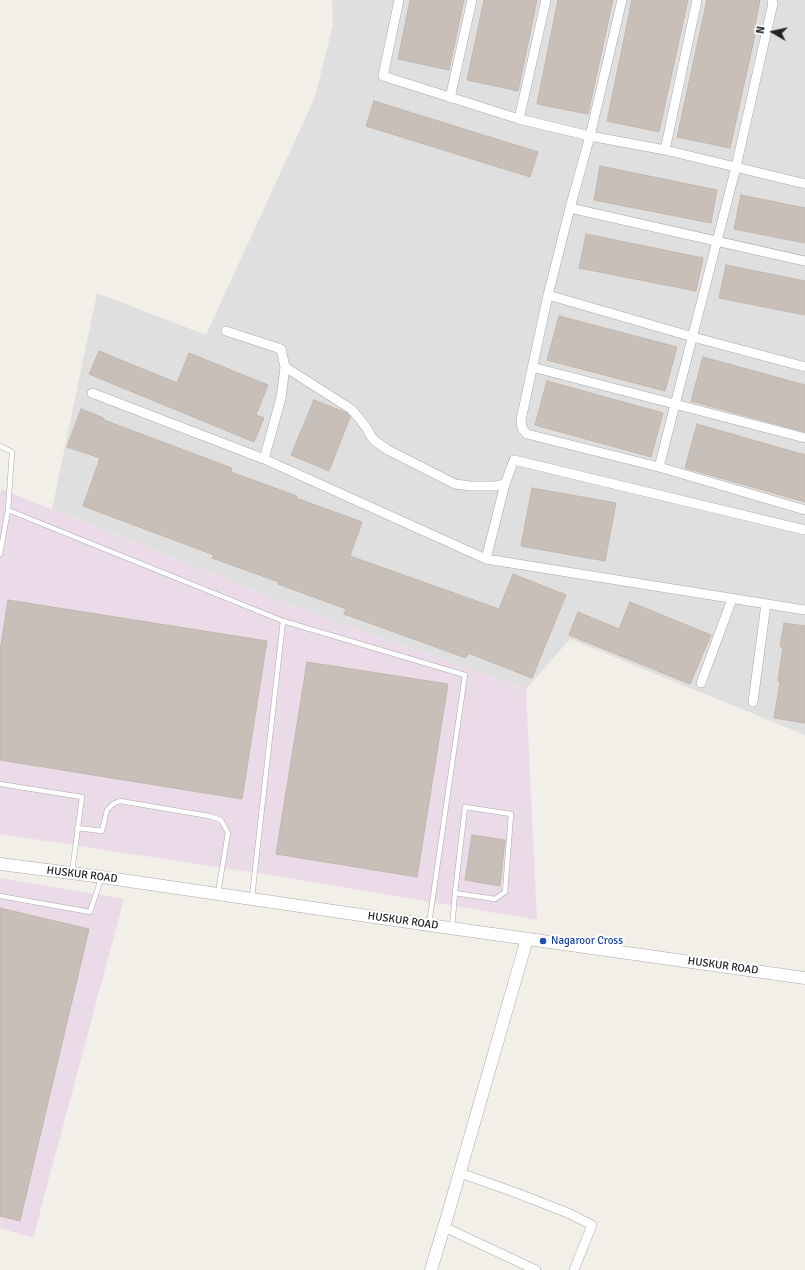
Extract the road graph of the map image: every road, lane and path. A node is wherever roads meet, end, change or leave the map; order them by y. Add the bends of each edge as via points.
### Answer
1 (399, 0) edge
2 (472, 0) edge
3 (546, 0) edge
4 (622, 0) edge
5 (697, 0) edge
6 (772, 0) edge
7 (450, 98) junction
8 (519, 119) junction
9 (590, 136) junction
10 (665, 150) junction
11 (736, 167) junction
12 (805, 184) edge
13 (570, 208) junction
14 (717, 241) junction
15 (805, 262) edge
16 (548, 295) junction
17 (226, 331) dead end
18 (693, 337) junction
19 (285, 367) junction
20 (532, 367) junction
21 (805, 367) edge
22 (92, 393) dead end
23 (675, 404) junction
24 (805, 438) edge
25 (0, 446) edge
26 (264, 459) junction
27 (659, 467) junction
28 (505, 484) junction
29 (8, 510) junction
30 (805, 510) edge
31 (805, 530) edge
32 (0, 554) edge
33 (486, 559) junction
34 (732, 599) junction
35 (766, 604) junction
36 (805, 610) edge
37 (283, 621) junction
38 (701, 682) dead end
39 (753, 702) dead end
40 (0, 784) edge
41 (77, 828) junction
42 (0, 864) edge
43 (71, 873) junction
44 (102, 877) junction
45 (455, 893) junction
46 (218, 894) junction
47 (0, 896) edge
48 (252, 899) junction
49 (429, 925) junction
50 (452, 928) junction
51 (527, 939) junction
52 (805, 978) edge
53 (460, 1173) junction
54 (444, 1227) junction
55 (431, 1270) edge
56 (536, 1270) edge
57 (574, 1270) edge

1 - 7 street via 383,76
2 - 7 street
3 - 8 street
4 - 9 street
5 - 10 street
6 - 11 street
7 - 8 street
8 - 9 street
9 - 10 street
9 - 13 street
10 - 11 street
11 - 12 street
11 - 14 street
13 - 14 street
13 - 16 street
14 - 15 street
14 - 18 street
16 - 18 street
16 - 20 street
17 - 19 street via 281,349
18 - 21 street
18 - 23 street
19 - 26 street via 281,398
19 - 28 street via 351,409 375,441 388,450 455,484
20 - 23 street
20 - 27 street via 521,420 522,428 527,434
22 - 26 street
23 - 24 street
23 - 27 street
25 - 29 lane via 12,452
26 - 33 street
27 - 30 street
28 - 31 street via 514,460
28 - 33 street
29 - 32 lane
29 - 37 lane
33 - 34 street
34 - 35 street
34 - 38 street
35 - 36 street
35 - 39 street
37 - 48 lane
37 - 49 lane via 465,675
40 - 41 lane via 82,797
41 - 43 lane
41 - 46 lane via 102,831 107,810 120,801 210,816 220,820 228,833
42 - 43 street, HUSKUR ROAD
43 - 44 street, HUSKUR ROAD
44 - 46 street, HUSKUR ROAD
44 - 47 lane via 90,912
45 - 45 lane via 465,807 511,814 504,892 495,899
45 - 50 lane
46 - 48 street, HUSKUR ROAD
48 - 49 street, HUSKUR ROAD
49 - 50 street, HUSKUR ROAD
50 - 51 street, HUSKUR ROAD
51 - 52 street, HUSKUR ROAD
51 - 53 street
53 - 54 street
53 - 57 street via 568,1213 592,1225
54 - 55 street
54 - 56 street

